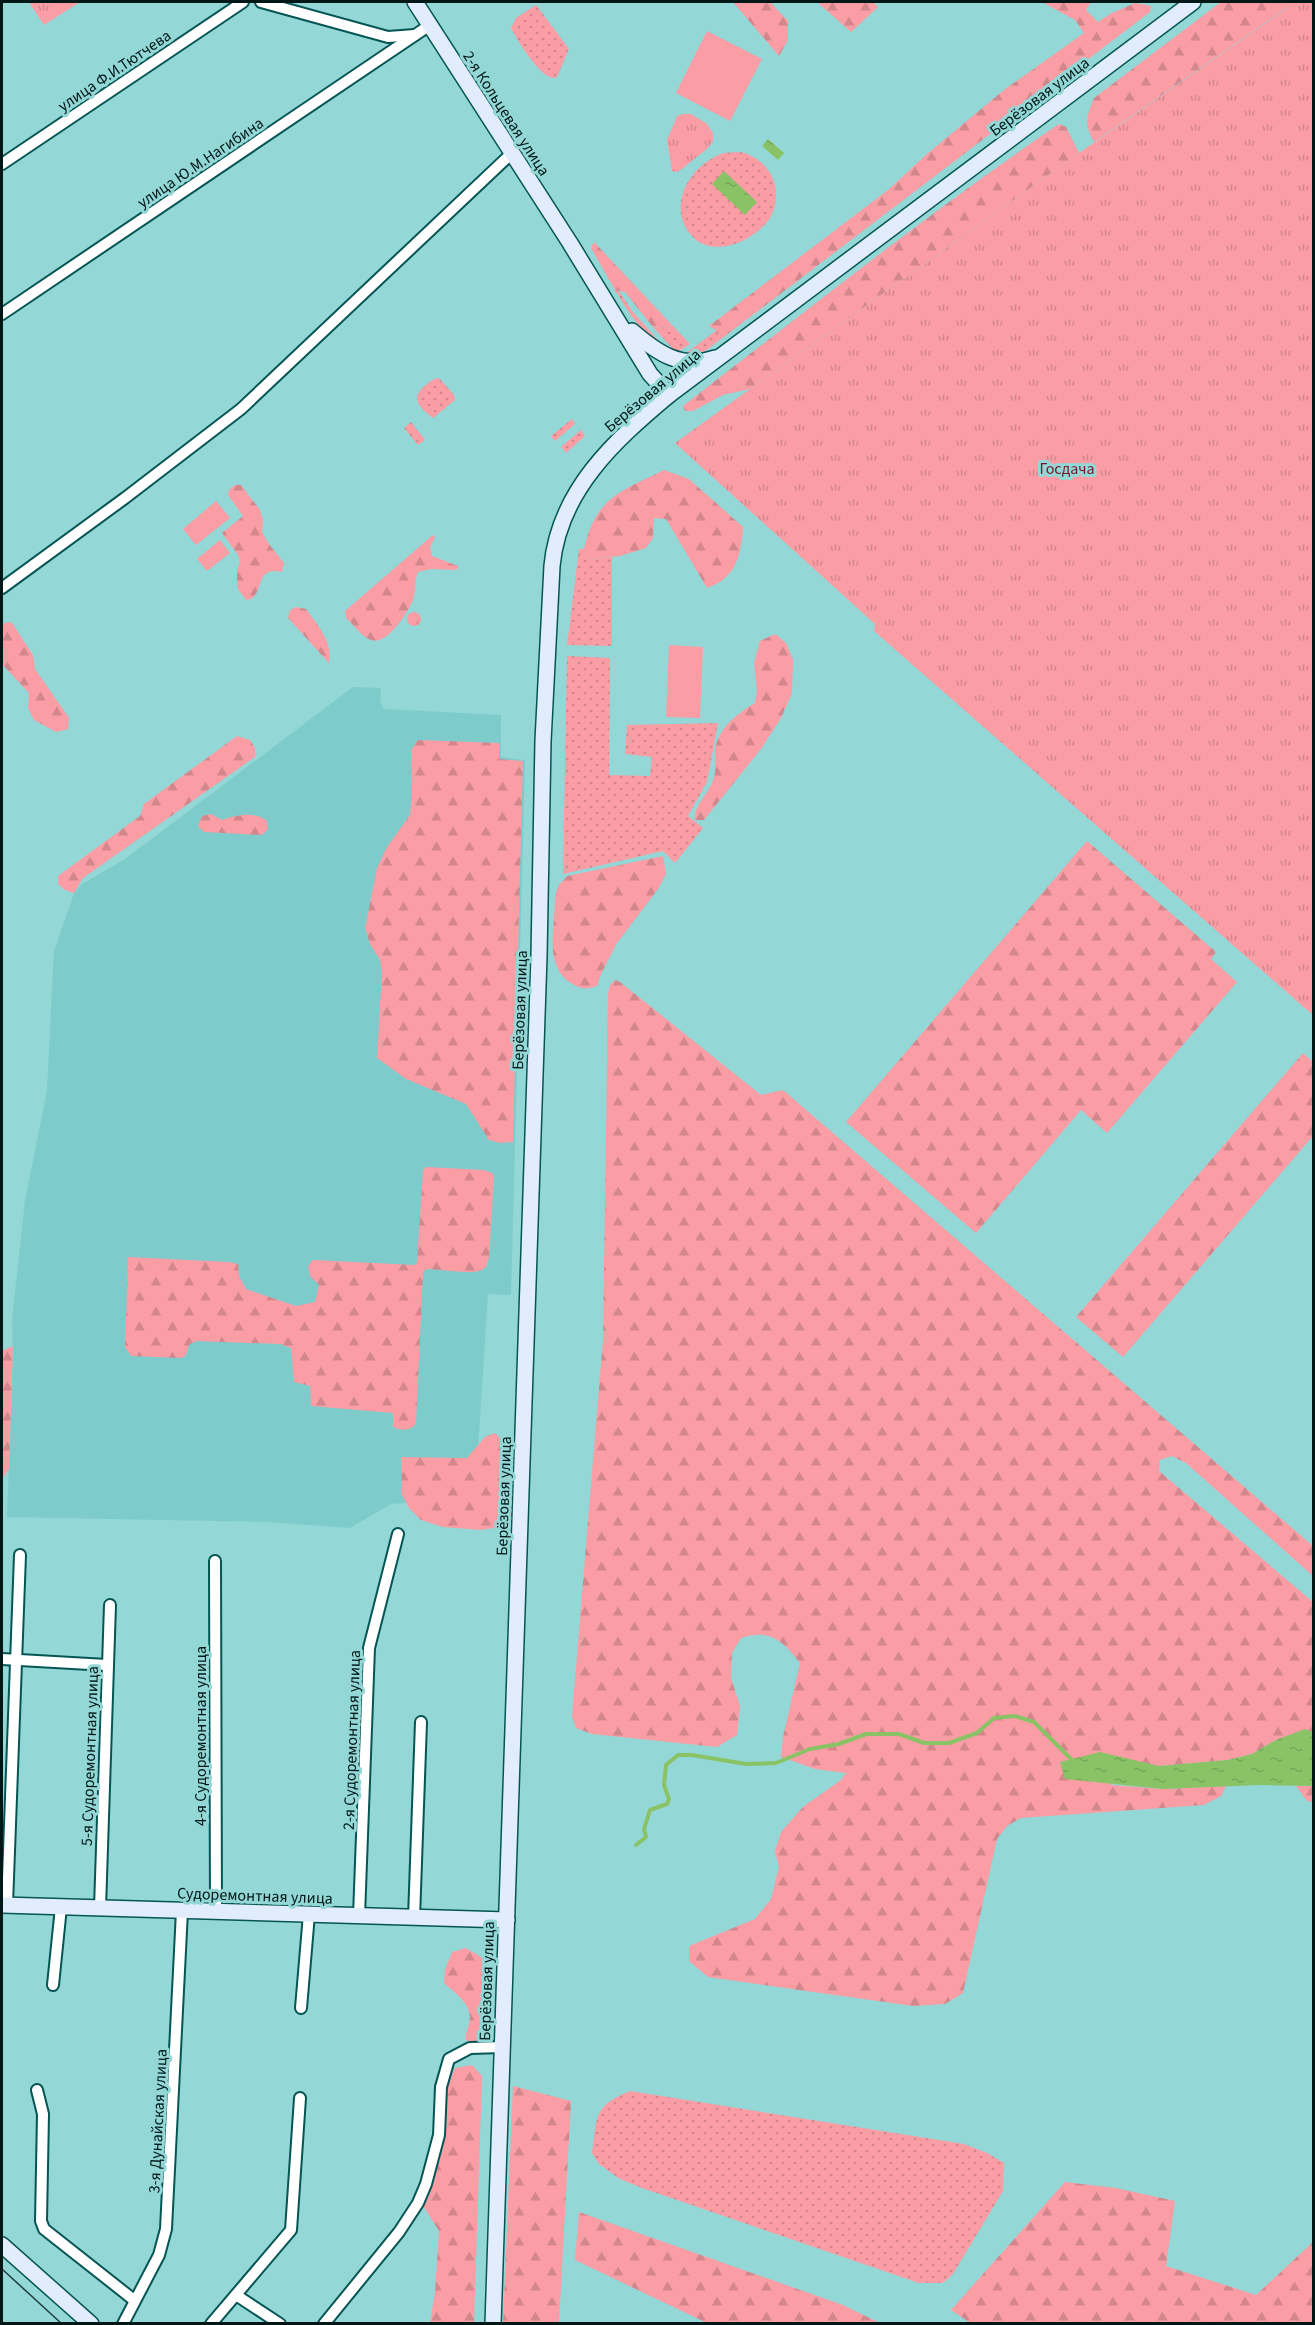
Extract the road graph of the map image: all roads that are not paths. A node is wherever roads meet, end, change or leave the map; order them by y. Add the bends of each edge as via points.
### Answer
1 (243, 2) edge
2 (261, 2) edge
3 (415, 2) edge
4 (1193, 2) edge
5 (430, 25) junction
6 (415, 35) junction
7 (512, 153) junction
8 (2, 164) edge
9 (570, 243) junction
10 (2, 314) edge
11 (632, 331) junction
12 (723, 355) junction
13 (669, 395) junction
14 (2, 588) edge
15 (398, 1534) dead end
16 (20, 1555) dead end
17 (215, 1561) dead end
18 (110, 1605) dead end
19 (2, 1659) edge
20 (18, 1659) junction
21 (107, 1665) junction
22 (421, 1722) dead end
23 (4, 1905) edge
24 (61, 1907) junction
25 (100, 1908) junction
26 (182, 1911) junction
27 (216, 1912) junction
28 (309, 1914) junction
29 (359, 1916) junction
30 (414, 1917) junction
31 (507, 1920) junction
32 (53, 1985) dead end
33 (301, 2008) dead end
34 (502, 2047) junction
35 (37, 2090) dead end
36 (300, 2098) dead end
37 (2, 2245) edge
38 (236, 2295) junction
39 (134, 2300) junction
40 (91, 2324) edge
41 (123, 2324) edge
42 (211, 2324) edge
43 (280, 2324) edge
44 (324, 2324) edge
45 (493, 2324) edge

1 - 8 street, улица Ф.И.Тютчева
2 - 6 street via 388,37
3 - 5 main road, 2-я Кольцевая улица
4 - 12 main road, Берёзовая улица
5 - 6 street, улица Ю.М.Нагибина
5 - 7 main road, 2-я Кольцевая улица
6 - 10 street, улица Ю.М.Нагибина
7 - 9 main road, 2-я Кольцевая улица
7 - 14 street via 248,403
9 - 11 main road, 2-я Кольцевая улица
9 - 13 main road, 2-я Кольцевая улица via 650,374
11 - 12 main road via 658,352 677,360 697,362
11 - 13 main road, 2-я Кольцевая улица via 657,368
12 - 13 main road, Берёзовая улица
13 - 31 main road, Берёзовая улица via 625,432 598,462 564,517 552,558
15 - 29 street, 2-я Судоремонтная улица via 369,1648
16 - 20 street
17 - 27 street, 4-я Судоремонтная улица
18 - 21 street, 5-я Судоремонтная улица
19 - 20 street
20 - 21 street
20 - 23 street
21 - 25 street, 5-я Судоремонтная улица
22 - 30 street
23 - 24 main road, Судоремонтная улица
24 - 25 main road, Судоремонтная улица
24 - 32 street
25 - 26 main road, Судоремонтная улица
26 - 27 main road, Судоремонтная улица
26 - 39 street, 3-я Дунайская улица via 166,2229 159,2255
27 - 28 main road, Судоремонтная улица
28 - 29 main road, Судоремонтная улица
28 - 33 street
29 - 30 main road, Судоремонтная улица
30 - 31 main road, Судоремонтная улица
31 - 34 main road, Берёзовая улица
34 - 44 street via 470,2048 449,2059 441,2087 439,2135 418,2203
34 - 45 main road, Берёзовая улица
35 - 39 street via 43,2114 44,2229
36 - 38 street via 291,2230
37 - 40 main road
38 - 42 street
38 - 43 street
39 - 41 street, 3-я Дунайская улица

